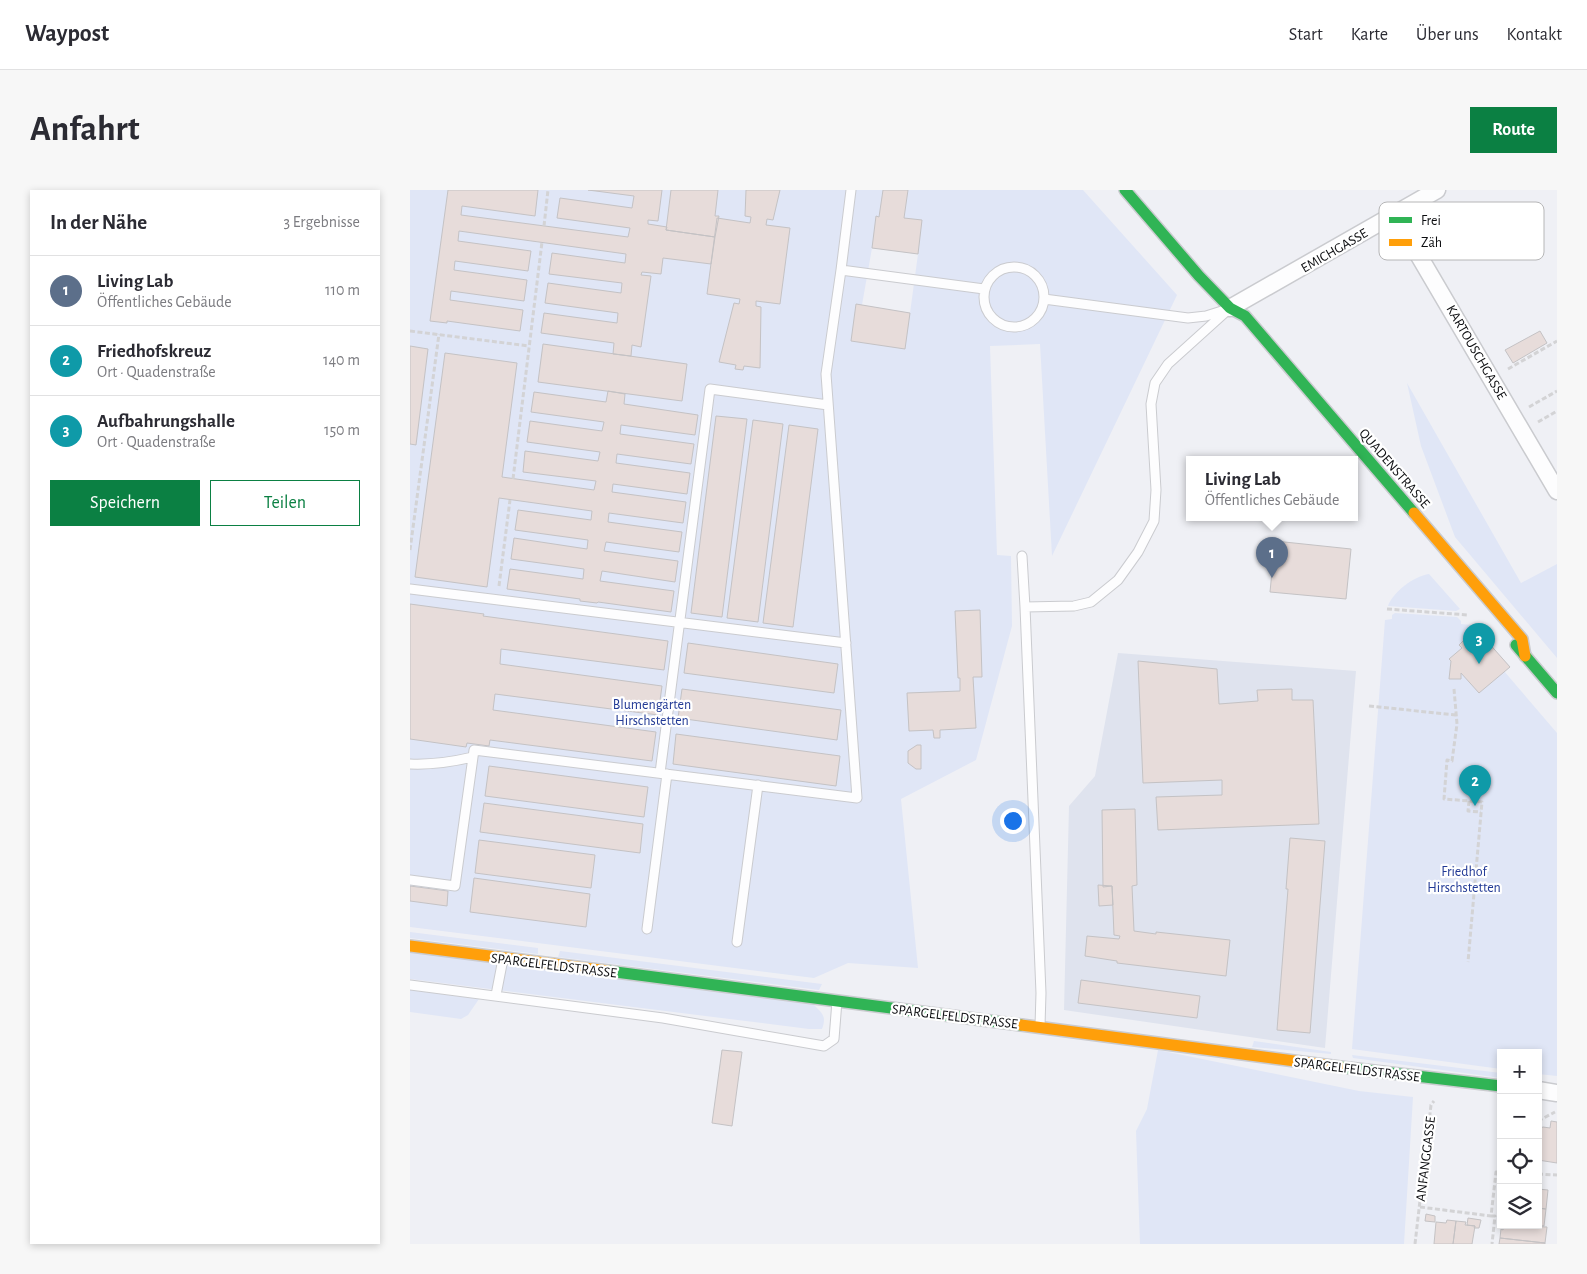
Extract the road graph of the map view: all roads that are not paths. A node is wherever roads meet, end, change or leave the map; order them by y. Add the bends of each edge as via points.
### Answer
1 (851, 190) edge
2 (1125, 190) edge
3 (1437, 190) edge
4 (1417, 202) edge
5 (1379, 224) edge
6 (1421, 260) edge
7 (841, 270) junction
8 (984, 289) junction
9 (1044, 299) junction
10 (1230, 308) junction
11 (1236, 325) dead end
12 (828, 405) junction
13 (1557, 491) edge
14 (1419, 536) dead end
15 (1022, 556) dead end
16 (410, 589) edge
17 (1025, 608) junction
18 (680, 622) junction
19 (846, 643) junction
20 (1525, 656) junction
21 (1557, 693) edge
22 (473, 757) junction
23 (410, 764) edge
24 (664, 774) junction
25 (758, 785) junction
26 (410, 880) edge
27 (647, 930) dead end
28 (738, 942) dead end
29 (410, 946) edge
30 (504, 958) junction
31 (410, 985) edge
32 (496, 996) junction
33 (837, 1001) junction
34 (1040, 1027) junction
35 (1497, 1086) edge
36 (1542, 1091) edge
37 (1557, 1093) edge

1 - 7 lane
2 - 10 street, QUADENSTRASSE
3 - 4 street, EMICHGASSE
5 - 10 street, EMICHGASSE
6 - 13 street, KARTOUSCHGASSE
7 - 8 lane
7 - 12 lane via 826,374
8 - 9 lane via 999,270 1012,266 1024,268 1035,275 1042,286
8 - 9 lane via 987,312 1005,326 1016,327 1032,320
9 - 10 lane via 1188,318
10 - 11 street, QUADENSTRASSE
10 - 17 lane via 1168,364 1155,383 1151,404 1156,490 1154,521 1138,552 1118,580 1091,602
10 - 20 street, QUADENSTRASSE via 1246,316 1522,639
12 - 18 lane via 710,389
12 - 19 lane
14 - 20 street, QUADENSTRASSE via 1433,547
15 - 17 lane
16 - 18 lane
17 - 34 lane
18 - 19 lane
18 - 24 lane
19 - 25 lane via 857,798
20 - 21 street, QUADENSTRASSE
22 - 23 lane via 446,763
22 - 24 lane via 474,750
22 - 26 lane via 455,886
24 - 25 lane
24 - 27 lane
25 - 28 lane
29 - 30 street, SPARGELFELDSTRASSE
30 - 32 lane
30 - 33 street, SPARGELFELDSTRASSE
31 - 32 lane
32 - 33 lane via 663,1018 824,1046 834,1039
33 - 34 street, SPARGELFELDSTRASSE
34 - 35 street, SPARGELFELDSTRASSE
36 - 37 street

